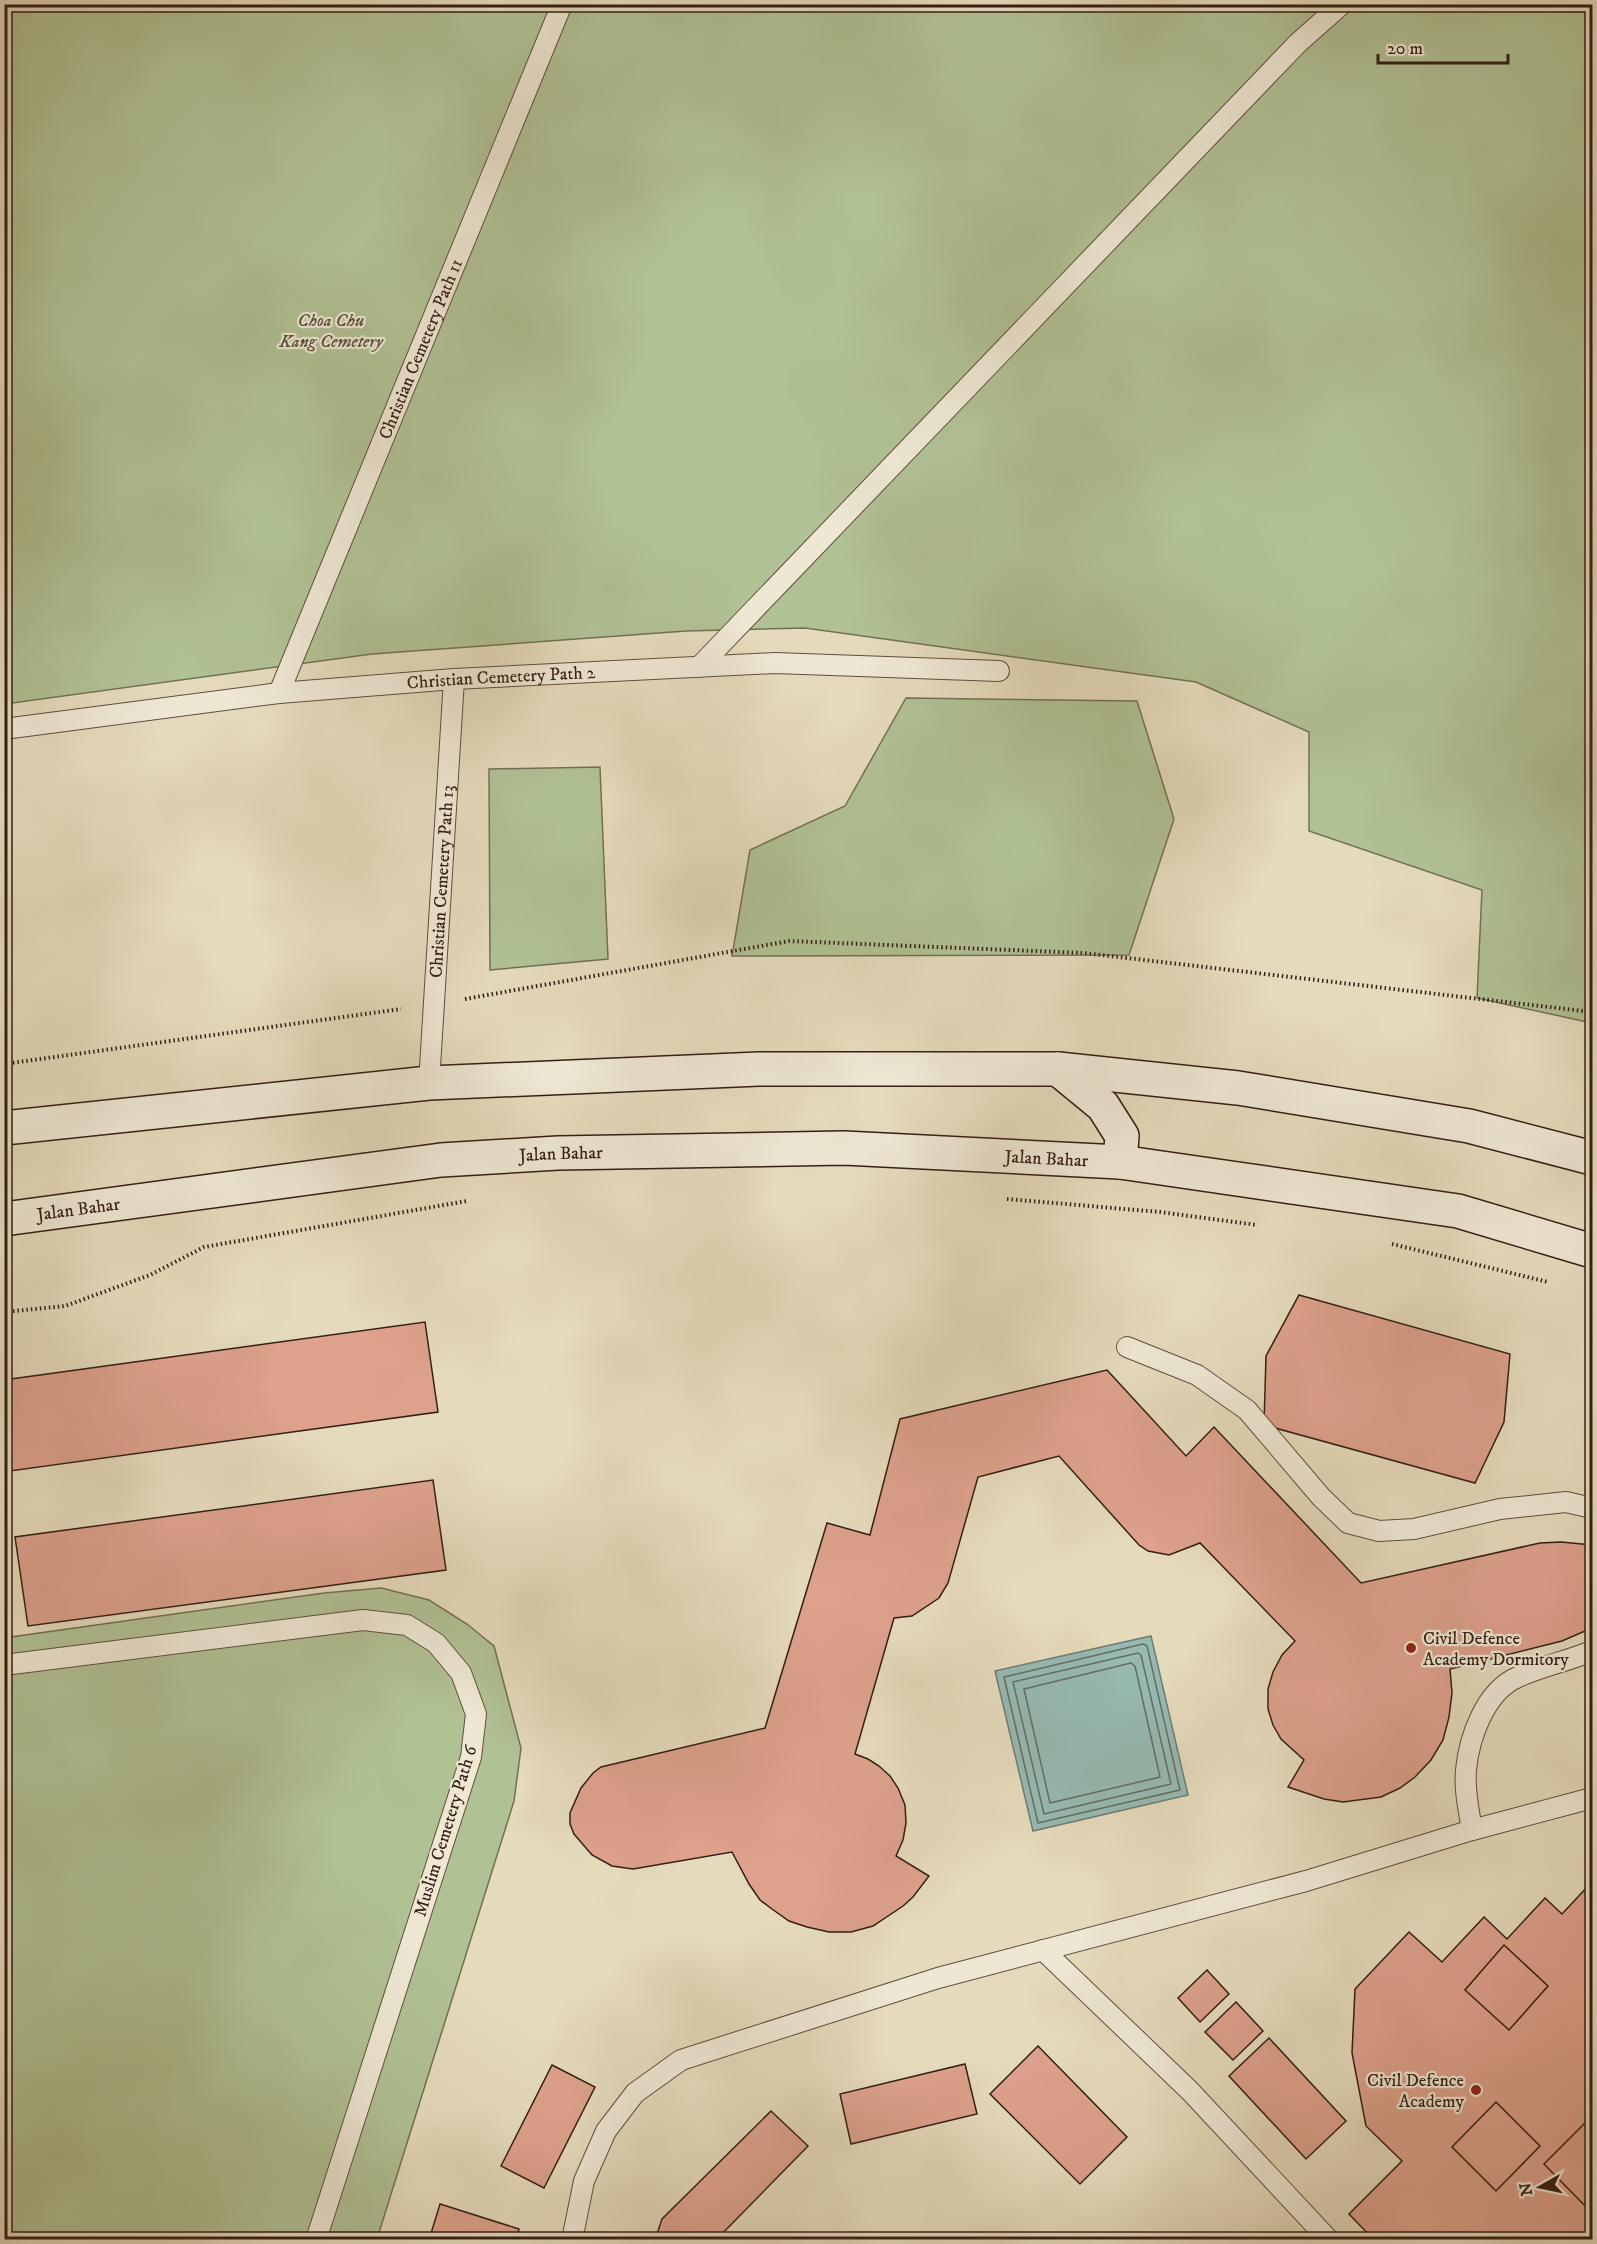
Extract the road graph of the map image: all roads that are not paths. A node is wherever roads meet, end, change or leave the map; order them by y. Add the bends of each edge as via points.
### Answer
1 (562, 4) edge
2 (1342, 4) edge
3 (699, 667) junction
4 (999, 671) dead end
5 (454, 679) junction
6 (279, 693) junction
7 (4, 729) edge
8 (1058, 1069) junction
9 (429, 1083) junction
10 (4, 1128) edge
11 (1593, 1158) edge
12 (1120, 1162) junction
13 (4, 1219) edge
14 (1593, 1251) edge
15 (1127, 1347) dead end
16 (1593, 1508) edge
17 (1593, 1652) edge
18 (4, 1665) edge
19 (1593, 1798) edge
20 (1472, 1830) junction
21 (1043, 1950) junction
22 (316, 2240) edge
23 (572, 2240) edge
24 (1329, 2240) edge

1 - 6 lane, Christian Cemetery Path 11
2 - 3 lane via 1298,43
3 - 4 lane, Christian Cemetery Path 2 via 775,663
3 - 5 lane, Christian Cemetery Path 2
5 - 6 lane, Christian Cemetery Path 2
5 - 9 lane, Christian Cemetery Path 13
6 - 7 lane, Christian Cemetery Path 2
8 - 9 main road via 759,1069
8 - 11 main road via 1238,1088 1423,1118
8 - 12 main road via 1103,1106 1122,1136
9 - 10 main road
12 - 13 main road, Jalan Bahar via 844,1148 558,1153 441,1160
12 - 14 main road, Jalan Bahar via 1458,1210
15 - 16 lane via 1197,1375 1247,1410 1348,1523 1379,1531 1414,1529 1500,1509 1566,1502
17 - 20 lane via 1515,1677 1480,1715 1465,1772
18 - 22 lane, Muslim Cemetery Path 6 via 363,1620 407,1625 436,1643 461,1673 476,1714 471,1757
19 - 20 lane
20 - 21 lane via 1306,1881
21 - 23 lane via 939,1978 681,2060 635,2093 606,2131 584,2181
21 - 24 lane via 1190,2091

